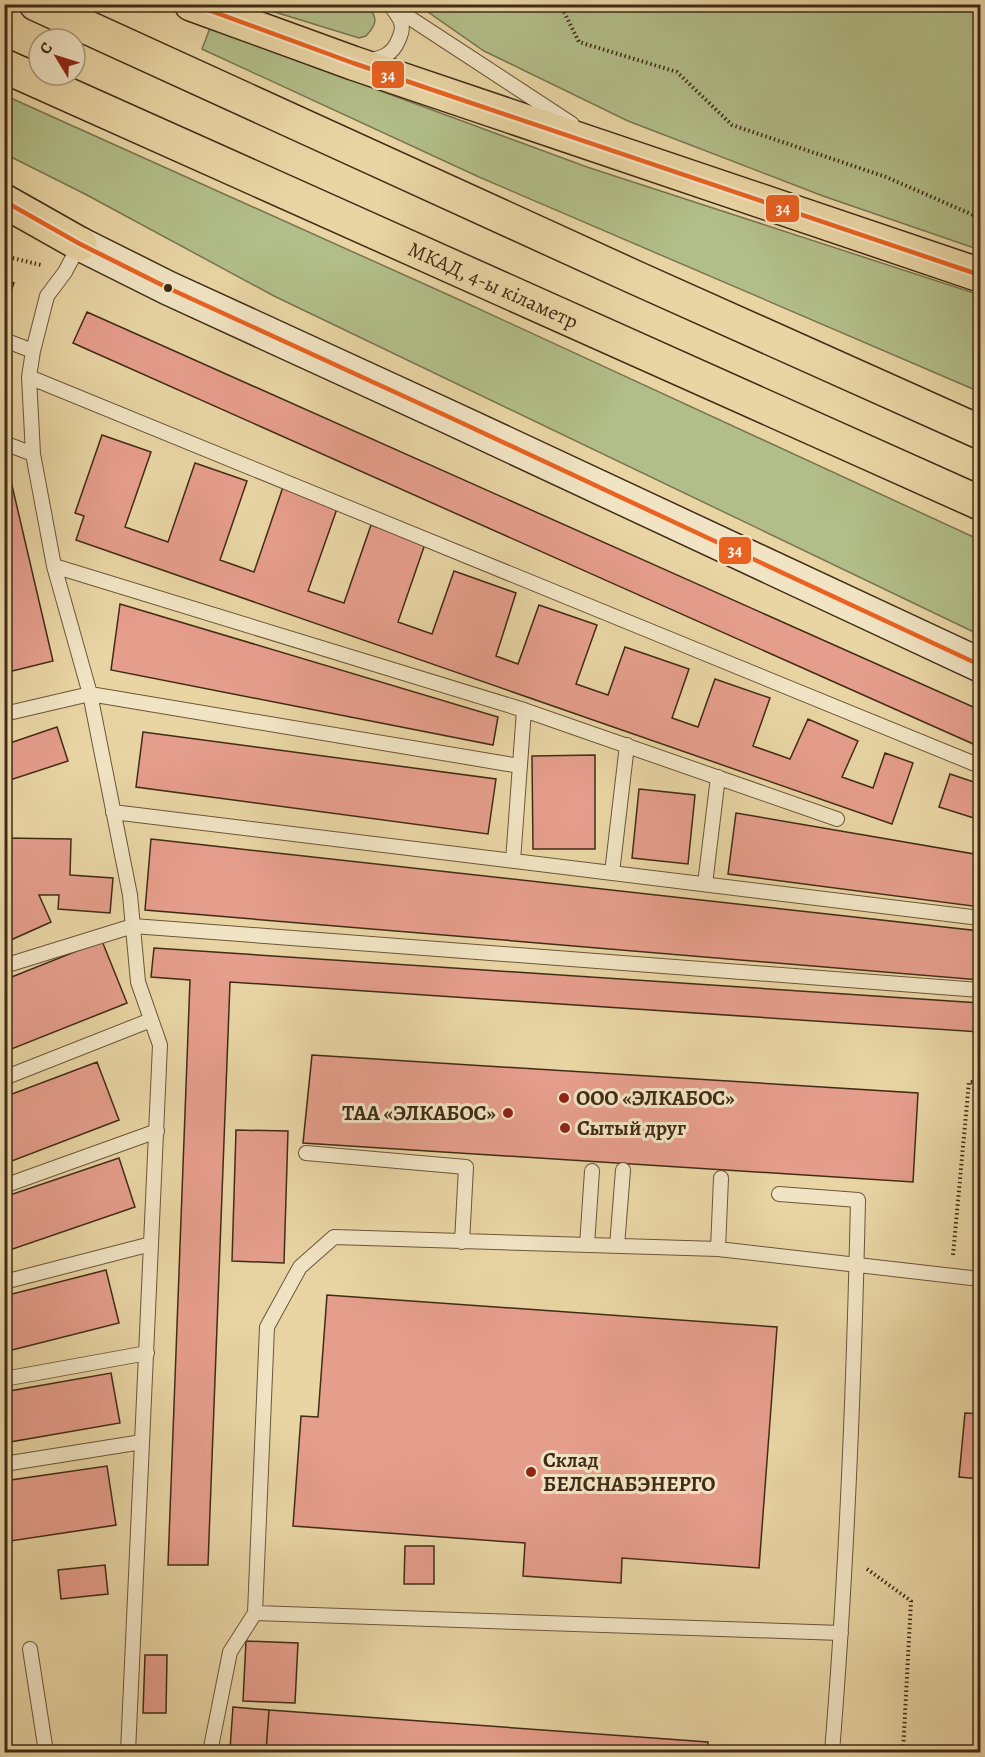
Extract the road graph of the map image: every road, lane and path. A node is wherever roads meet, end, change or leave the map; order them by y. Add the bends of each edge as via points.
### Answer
1 (36, 4) edge
2 (190, 4) edge
3 (392, 4) edge
4 (561, 4) edge
5 (353, 63) junction
6 (4, 66) edge
7 (612, 150) junction
8 (4, 201) edge
9 (981, 218) edge
10 (4, 256) edge
11 (73, 258) junction
12 (981, 275) edge
13 (4, 340) edge
14 (33, 351) junction
15 (29, 377) junction
16 (981, 432) edge
17 (4, 443) edge
18 (33, 454) junction
19 (981, 503) edge
20 (54, 566) junction
21 (981, 665) edge
22 (90, 694) junction
23 (524, 710) junction
24 (4, 714) edge
25 (627, 745) junction
26 (520, 766) junction
27 (981, 766) edge
28 (718, 777) junction
29 (113, 812) junction
30 (837, 819) dead end
31 (513, 861) junction
32 (612, 873) junction
33 (705, 884) junction
34 (981, 918) edge
35 (133, 926) junction
36 (4, 966) edge
37 (981, 990) edge
38 (152, 1020) junction
39 (4, 1078) edge
40 (981, 1082) edge
41 (157, 1131) junction
42 (306, 1153) dead end
43 (623, 1170) dead end
44 (592, 1171) dead end
45 (721, 1178) dead end
46 (4, 1186) edge
47 (779, 1194) dead end
48 (462, 1242) junction
49 (151, 1244) junction
50 (587, 1245) junction
51 (617, 1246) junction
52 (717, 1250) junction
53 (857, 1265) junction
54 (951, 1275) junction
55 (981, 1279) edge
56 (4, 1282) edge
57 (147, 1353) junction
58 (4, 1379) edge
59 (142, 1442) junction
60 (4, 1464) edge
61 (845, 1554) junction
62 (255, 1613) junction
63 (841, 1633) junction
64 (30, 1649) dead end
65 (46, 1752) edge
66 (128, 1752) edge
67 (210, 1752) edge
68 (832, 1752) edge
69 (903, 1752) edge

1 - 16 highway
2 - 5 highway
3 - 5 lane via 402,32 393,51 382,58
3 - 7 lane
4 - 9 path via 579,42 676,72 732,125 886,177
5 - 7 highway
6 - 19 highway, МКАД, 4-ы кіламетр
7 - 12 highway
8 - 11 highway
10 - 11 path
11 - 14 lane via 47,296
11 - 21 main road via 168,288
13 - 14 lane
14 - 15 lane
15 - 18 lane
15 - 27 lane
17 - 18 lane
18 - 20 lane
20 - 22 lane
20 - 23 lane
22 - 24 lane
22 - 26 lane
22 - 29 lane
23 - 25 lane
23 - 26 lane
25 - 28 lane
25 - 32 lane
26 - 31 lane
28 - 30 lane
28 - 33 lane
29 - 31 lane
29 - 35 lane
31 - 32 lane
32 - 33 lane
33 - 34 lane
35 - 36 lane
35 - 37 lane
35 - 38 lane via 138,982
38 - 39 lane
38 - 41 lane via 160,1046
40 - 54 path via 969,1082
41 - 46 lane
41 - 49 lane
42 - 48 lane via 466,1167
43 - 51 lane
44 - 50 lane
45 - 52 lane
47 - 53 lane via 858,1200
48 - 50 lane
48 - 62 lane via 334,1238 300,1267 267,1328
49 - 56 lane
49 - 57 lane
50 - 51 lane
51 - 52 lane
52 - 53 lane
53 - 54 lane
53 - 61 lane
54 - 55 lane
57 - 58 lane
57 - 59 lane
59 - 60 lane
59 - 66 lane
61 - 63 lane
61 - 69 path via 911,1601
62 - 63 lane
62 - 67 lane via 230,1652
63 - 68 lane
64 - 65 lane

